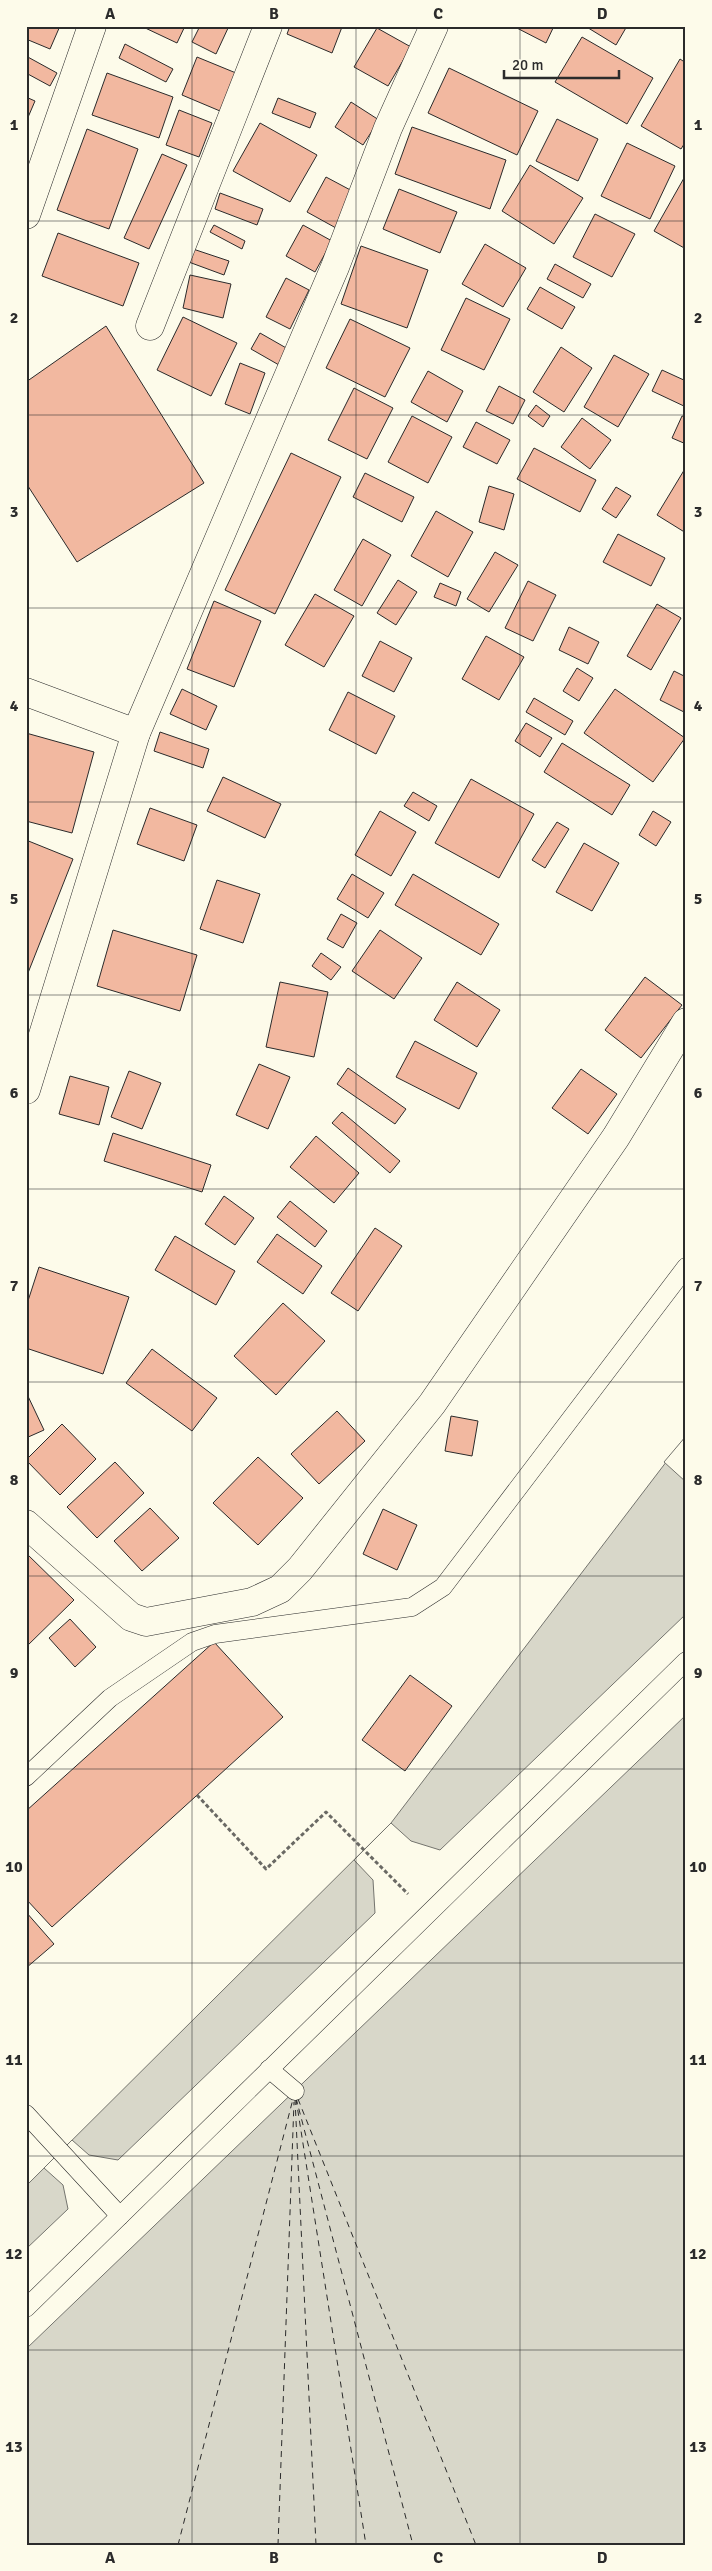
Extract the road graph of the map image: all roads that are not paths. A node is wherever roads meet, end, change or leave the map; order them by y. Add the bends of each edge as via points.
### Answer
1 (92, 26) edge
2 (268, 26) edge
3 (434, 26) edge
4 (26, 215) edge
5 (150, 326) dead end
6 (26, 692) edge
7 (136, 733) junction
8 (686, 1022) edge
9 (26, 1090) edge
10 (686, 1267) edge
11 (26, 1524) edge
12 (686, 1661) edge
13 (26, 1777) edge
14 (269, 2069) junction
15 (295, 2091) dead end
16 (26, 2114) edge
17 (120, 2216) junction
18 (26, 2308) edge

1 - 4 main road
2 - 5 main road
3 - 7 main road via 388,128 335,268
6 - 7 main road
7 - 9 main road
8 - 11 main road via 616,1137 432,1404 300,1569 280,1589 252,1602 146,1622 131,1617
10 - 13 lane via 443,1587 412,1607 215,1634 192,1642 110,1698
12 - 14 lane
14 - 15 lane
14 - 17 lane
16 - 17 lane
17 - 18 lane

